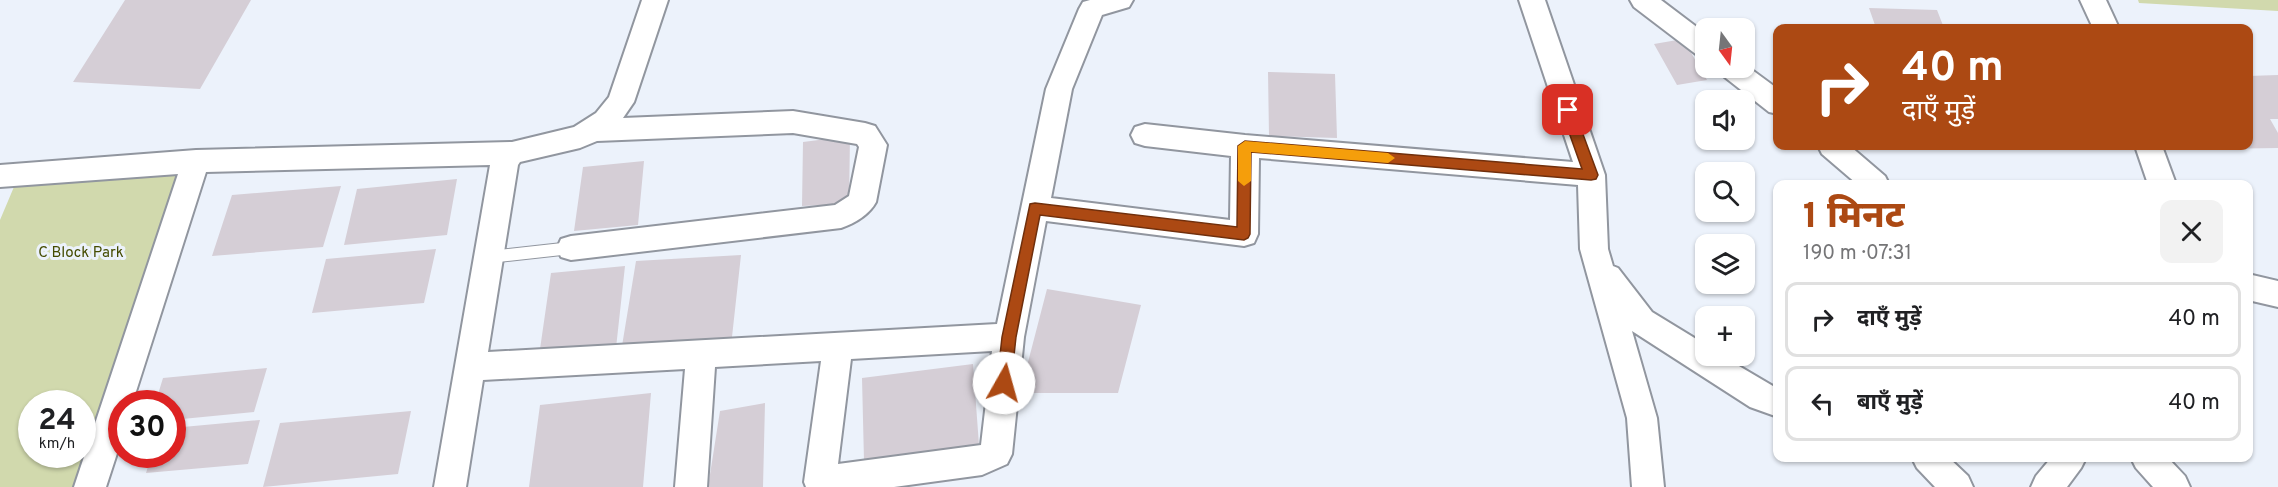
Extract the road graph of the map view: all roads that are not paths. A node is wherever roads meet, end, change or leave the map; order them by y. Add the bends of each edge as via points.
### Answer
1 (655, 0) edge
2 (1120, 0) edge
3 (1532, 0) edge
4 (1643, 0) edge
5 (2093, 0) edge
6 (2104, 24) edge
7 (1695, 40) edge
8 (1744, 78) edge
9 (1773, 100) edge
10 (594, 130) junction
11 (1146, 135) dead end
12 (1245, 146) junction
13 (1837, 150) edge
14 (2150, 150) edge
15 (512, 153) junction
16 (196, 161) junction
17 (1591, 175) junction
18 (0, 176) edge
19 (1870, 180) edge
20 (2161, 180) edge
21 (1035, 208) junction
22 (571, 248) joint
23 (489, 257) junction
24 (1599, 266) junction
25 (2253, 288) edge
26 (2278, 294) edge
27 (1009, 337) junction
28 (838, 347) junction
29 (701, 355) junction
30 (470, 367) junction
31 (1773, 401) edge
32 (1932, 462) edge
33 (2067, 462) edge
34 (2151, 462) edge
35 (820, 485) edge
36 (90, 487) edge
37 (450, 487) edge
38 (691, 487) edge
39 (1648, 487) edge
40 (1957, 487) edge
41 (2047, 487) edge
42 (2174, 487) edge

1 - 10 street via 621,102
2 - 21 street via 1092,9 1059,89
3 - 17 street
4 - 7 street
5 - 6 street
8 - 9 street
10 - 15 street
10 - 22 street via 794,122 865,134 873,145 862,202 841,216
11 - 12 street
12 - 17 street
12 - 21 street via 1244,234
13 - 19 street
14 - 20 street
15 - 16 street
15 - 23 street via 505,160
16 - 18 street
16 - 36 street
17 - 24 street via 1594,249
21 - 27 street
22 - 23 lane
23 - 30 street
24 - 31 street via 1642,321
24 - 39 street via 1642,418
25 - 26 street
27 - 28 street
27 - 35 street via 996,454 982,460
28 - 29 street
28 - 35 street
29 - 30 street
29 - 38 street
30 - 37 street
32 - 40 street
33 - 41 street
34 - 42 street

